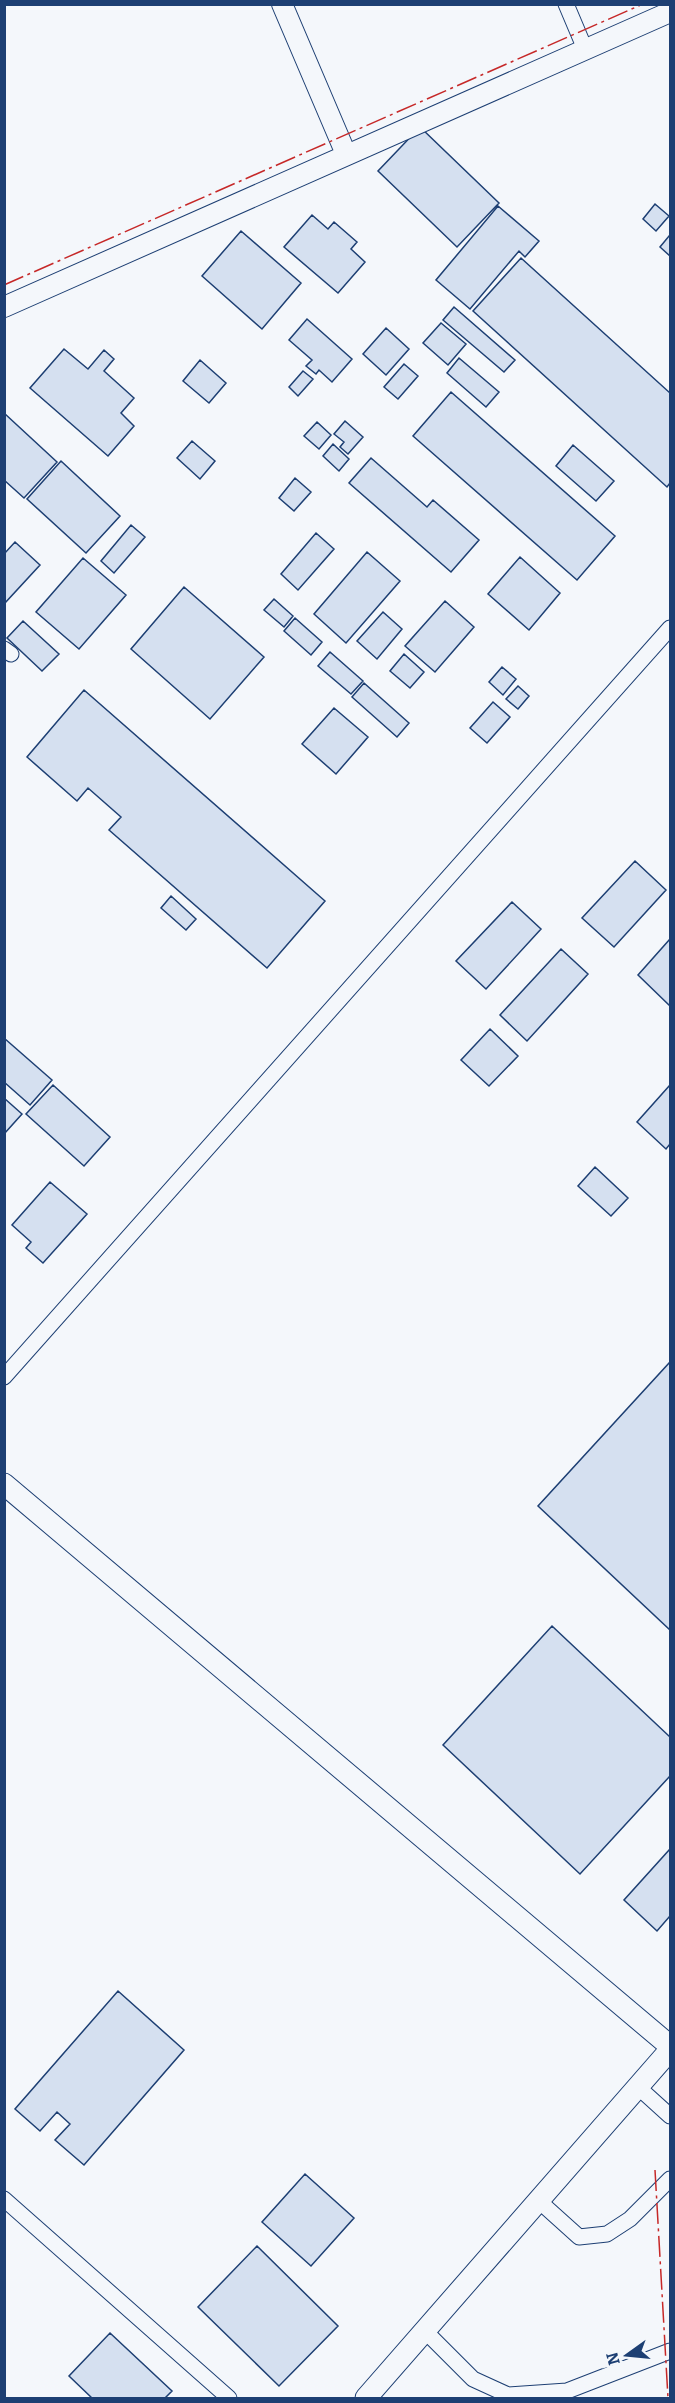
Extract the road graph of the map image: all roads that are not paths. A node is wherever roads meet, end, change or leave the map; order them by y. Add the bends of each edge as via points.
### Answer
1 (282, 4) edge
2 (566, 4) edge
3 (670, 12) edge
4 (585, 49) junction
5 (346, 154) junction
6 (4, 307) edge
7 (670, 628) edge
8 (4, 1377) edge
9 (4, 1484) edge
10 (670, 2048) edge
11 (638, 2087) junction
12 (670, 2116) edge
13 (670, 2180) edge
14 (4, 2199) edge
15 (539, 2201) junction
16 (425, 2331) junction
17 (670, 2351) edge
18 (229, 2398) edge
19 (366, 2398) edge

1 - 5 street
2 - 4 street
3 - 4 street
4 - 5 street
5 - 6 street
7 - 8 street
9 - 10 main road
10 - 11 main road
11 - 12 street
11 - 15 main road
13 - 15 street via 630,2219 607,2234 579,2237
14 - 18 street
15 - 16 main road
16 - 17 street via 473,2379 508,2395 567,2391
16 - 19 main road

